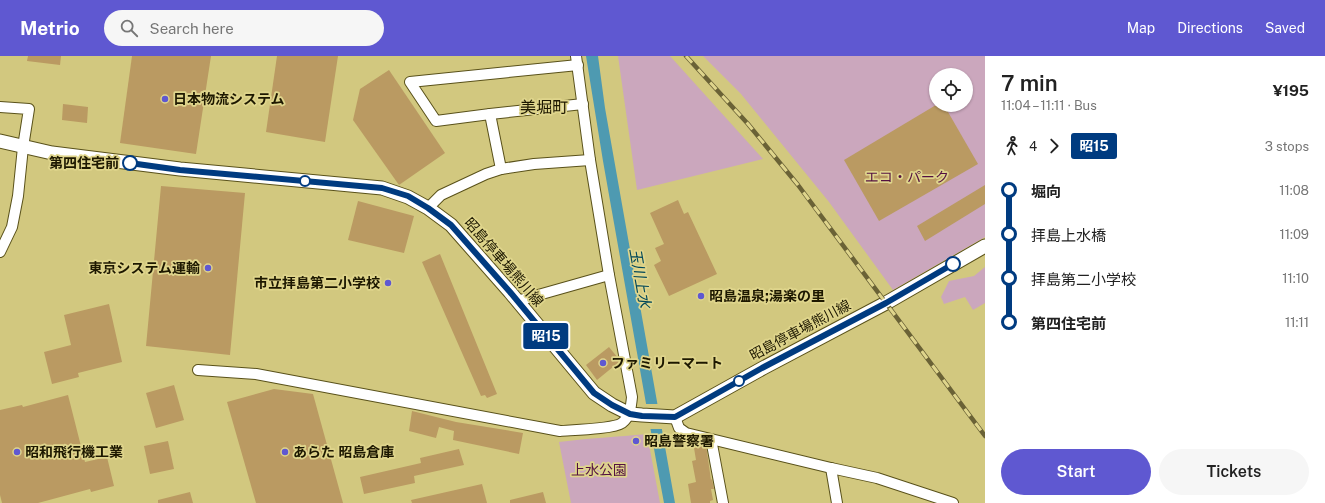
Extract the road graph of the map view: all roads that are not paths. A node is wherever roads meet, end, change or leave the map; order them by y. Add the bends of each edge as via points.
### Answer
1 (577, 61) edge
2 (583, 104) junction
3 (0, 107) edge
4 (490, 114) junction
5 (2, 142) edge
6 (23, 147) junction
7 (590, 160) junction
8 (501, 169) junction
9 (428, 208) junction
10 (985, 246) edge
11 (0, 252) edge
12 (609, 276) junction
13 (517, 301) junction
14 (198, 370) dead end
15 (636, 415) junction
16 (668, 416) junction
17 (711, 439) junction
18 (831, 468) junction
19 (723, 503) edge
20 (837, 503) edge
21 (952, 503) edge

1 - 2 street
1 - 4 street via 410,82 436,122
2 - 4 street
2 - 7 street
3 - 6 street via 29,109
4 - 8 street
5 - 6 main road, 昭島停車場熊川線
6 - 9 main road, 昭島停車場熊川線 via 180,170 382,188 408,196
6 - 11 street via 12,226
7 - 8 street
7 - 12 street
8 - 9 street via 441,195
9 - 13 main road, 昭島停車場熊川線 via 451,225
10 - 16 main road, 昭島停車場熊川線 via 896,297
12 - 13 street
12 - 15 street
13 - 15 main road, 昭島停車場熊川線 via 594,393 612,405
14 - 15 street via 256,374 560,431 622,424
15 - 16 main road, 昭島停車場熊川線
16 - 17 street via 686,433
17 - 18 street
17 - 19 street
18 - 20 street
18 - 21 street via 877,478

